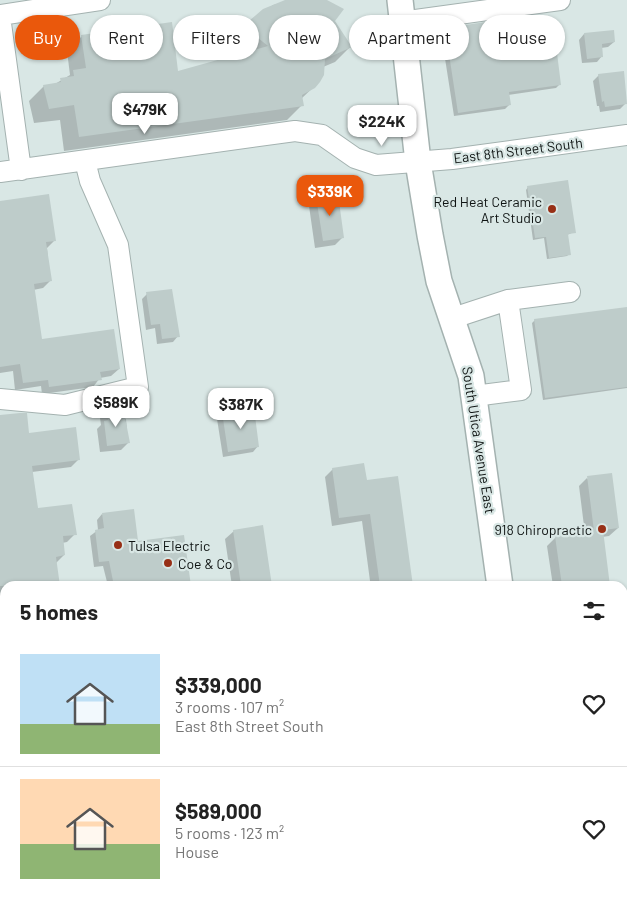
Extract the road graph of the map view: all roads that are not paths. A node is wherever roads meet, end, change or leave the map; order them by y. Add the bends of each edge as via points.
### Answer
1 (100, 0) edge
2 (560, 0) edge
3 (401, 11) edge
4 (0, 15) edge
5 (8, 125) edge
6 (627, 136) edge
7 (85, 161) junction
8 (418, 162) junction
9 (21, 170) junction
10 (0, 172) edge
11 (570, 292) dead end
12 (508, 300) junction
13 (453, 318) junction
14 (474, 396) junction
15 (0, 400) edge
16 (499, 581) edge

1 - 4 street
2 - 3 street
3 - 8 main road, South Utica Avenue East
4 - 5 street
5 - 9 street
6 - 8 street, East 8th Street South
7 - 8 street, East 8th Street South via 304,131 322,134 355,158 376,165
7 - 9 street, East 8th Street South
7 - 15 street via 90,181 118,245 138,387 64,405
8 - 13 main road, South Utica Avenue East via 434,260
9 - 10 street, East 8th Street South
11 - 12 street
12 - 13 street
12 - 14 street via 521,390
13 - 14 main road, South Utica Avenue East via 466,355
14 - 16 main road, South Utica Avenue East

